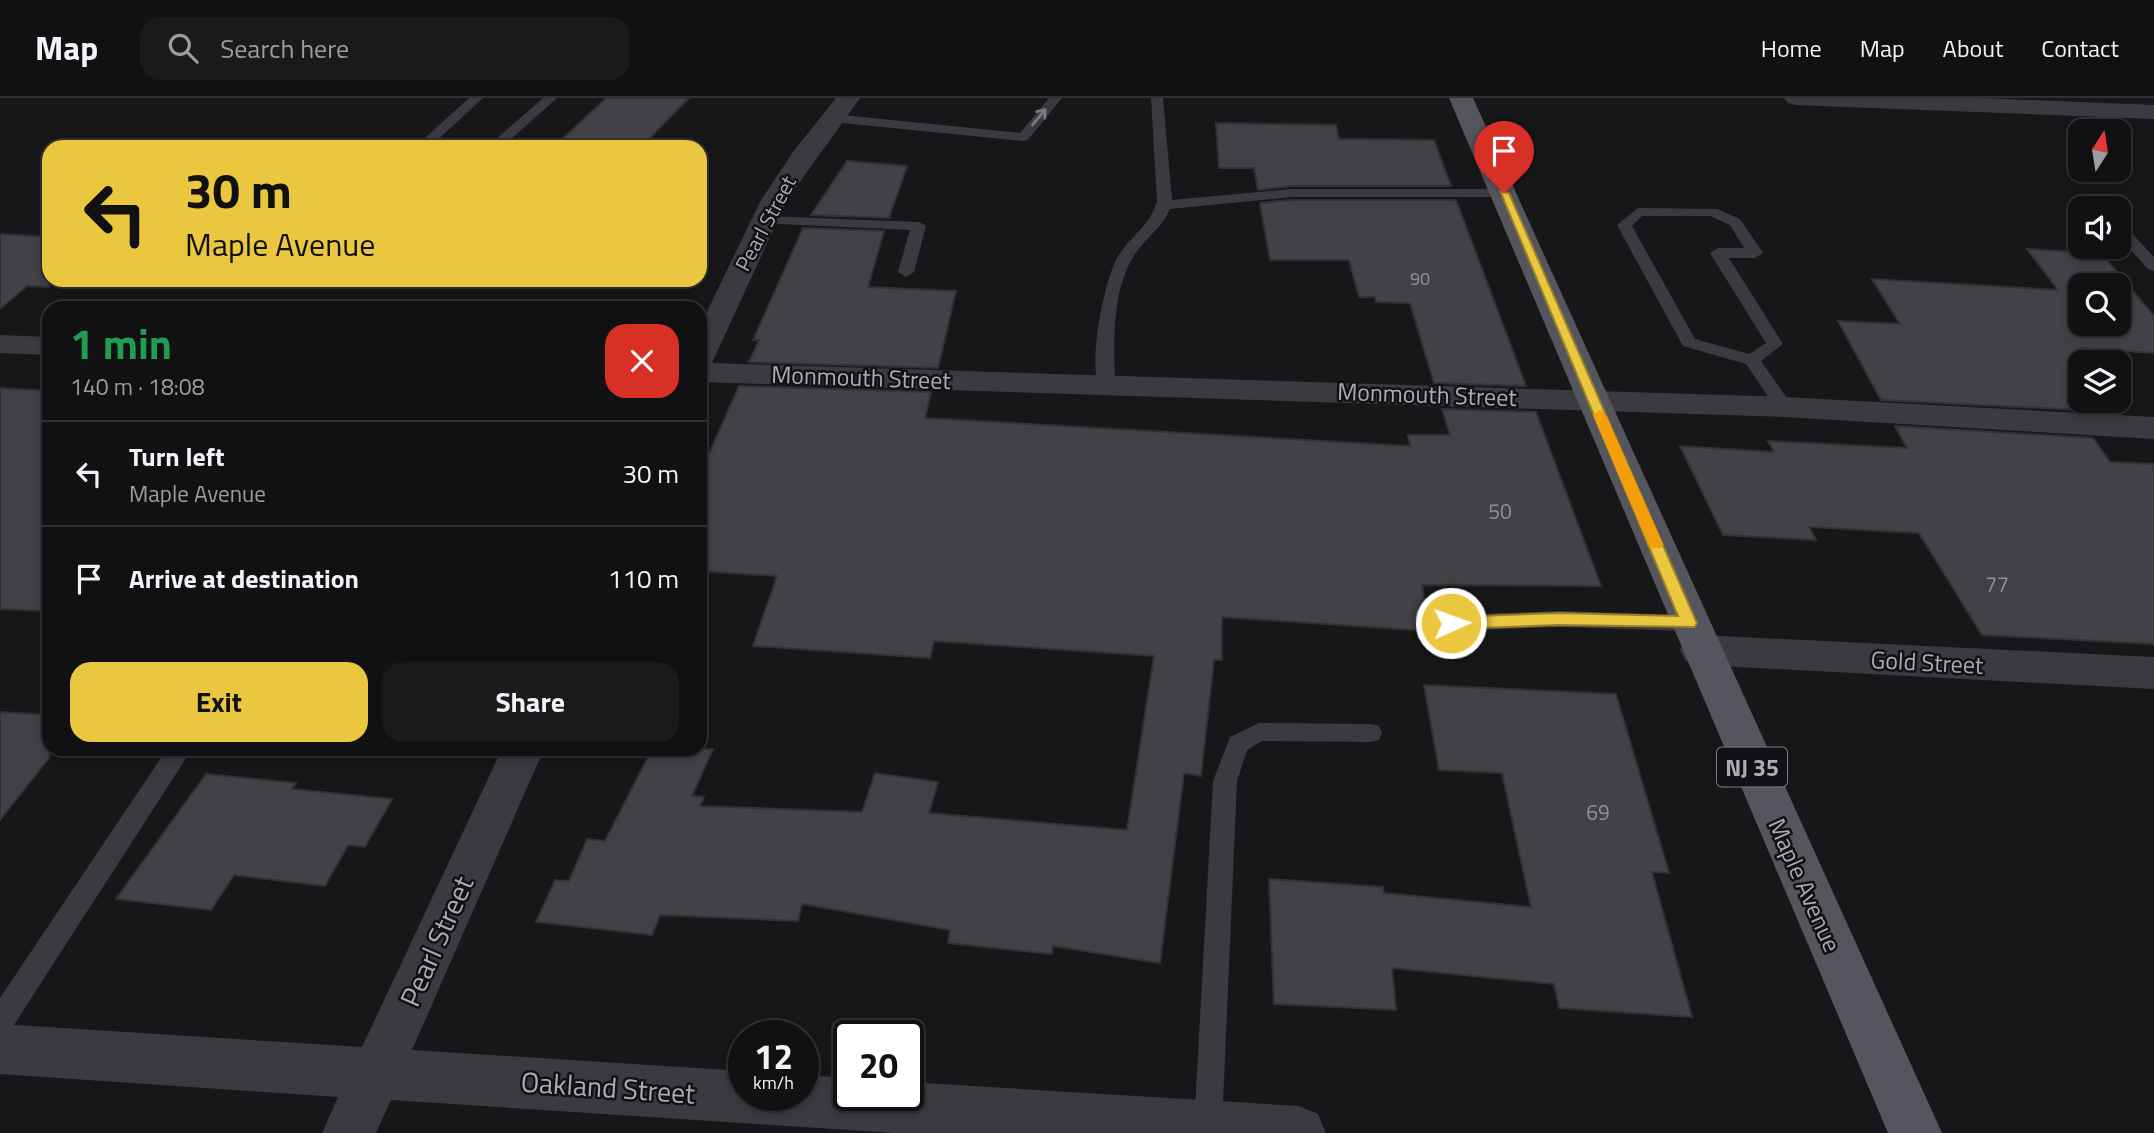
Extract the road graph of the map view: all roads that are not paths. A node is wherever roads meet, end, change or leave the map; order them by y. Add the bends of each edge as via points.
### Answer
1 (477, 98) edge
2 (551, 98) edge
3 (1056, 98) edge
4 (1157, 98) edge
5 (1461, 98) edge
6 (1797, 98) edge
7 (840, 108) edge
8 (2154, 112) edge
9 (430, 140) edge
10 (502, 140) edge
11 (1504, 193) junction
12 (1163, 205) junction
13 (764, 220) junction
14 (2131, 241) edge
15 (2154, 266) edge
16 (906, 272) dead end
17 (707, 343) edge
18 (0, 344) edge
19 (42, 346) edge
20 (1752, 360) junction
21 (707, 372) edge
22 (1106, 385) junction
23 (1593, 400) junction
24 (1784, 407) junction
25 (2154, 428) edge
26 (1451, 623) dead end
27 (1695, 636) junction
28 (2154, 673) edge
29 (1371, 733) dead end
30 (175, 756) edge
31 (520, 756) edge
32 (0, 1022) edge
33 (0, 1049) edge
34 (376, 1072) junction
35 (1208, 1127) junction
36 (349, 1133) edge
37 (1299, 1133) edge
38 (1915, 1133) edge

1 - 9 lane
2 - 10 lane
7 -> 3 lane via 1023,137
4 - 12 lane
5 - 11 main road, Maple Avenue / NJ 35
6 - 8 street
7 - 13 street, Pearl Street via 802,157
11 - 12 lane via 1292,192
11 - 23 main road, Maple Avenue / NJ 35
12 - 22 lane via 1125,258 1112,294 1105,333
13 - 16 lane via 919,226
13 - 17 street, Pearl Street
14 - 15 lane
18 - 19 street
20 - 20 lane via 1689,342 1624,225 1638,212 1712,212 1735,222 1755,253 1718,253 1775,344
20 - 24 lane
21 - 22 street, Monmouth Street
22 - 23 street, Monmouth Street
23 - 24 street, Monmouth Street
23 - 27 main road, Maple Avenue / NJ 35
24 - 25 street, Monmouth Street
26 - 27 lane via 1559,619
27 - 28 street, Gold Street
27 - 38 main road, Maple Avenue / NJ 35
29 - 35 lane via 1259,732 1238,744 1224,781
30 - 32 lane
31 - 34 street, Pearl Street
33 - 34 street, Oakland Street
34 - 35 street, Oakland Street
34 - 36 street, Pearl Street
35 - 37 street, Oakland Street

